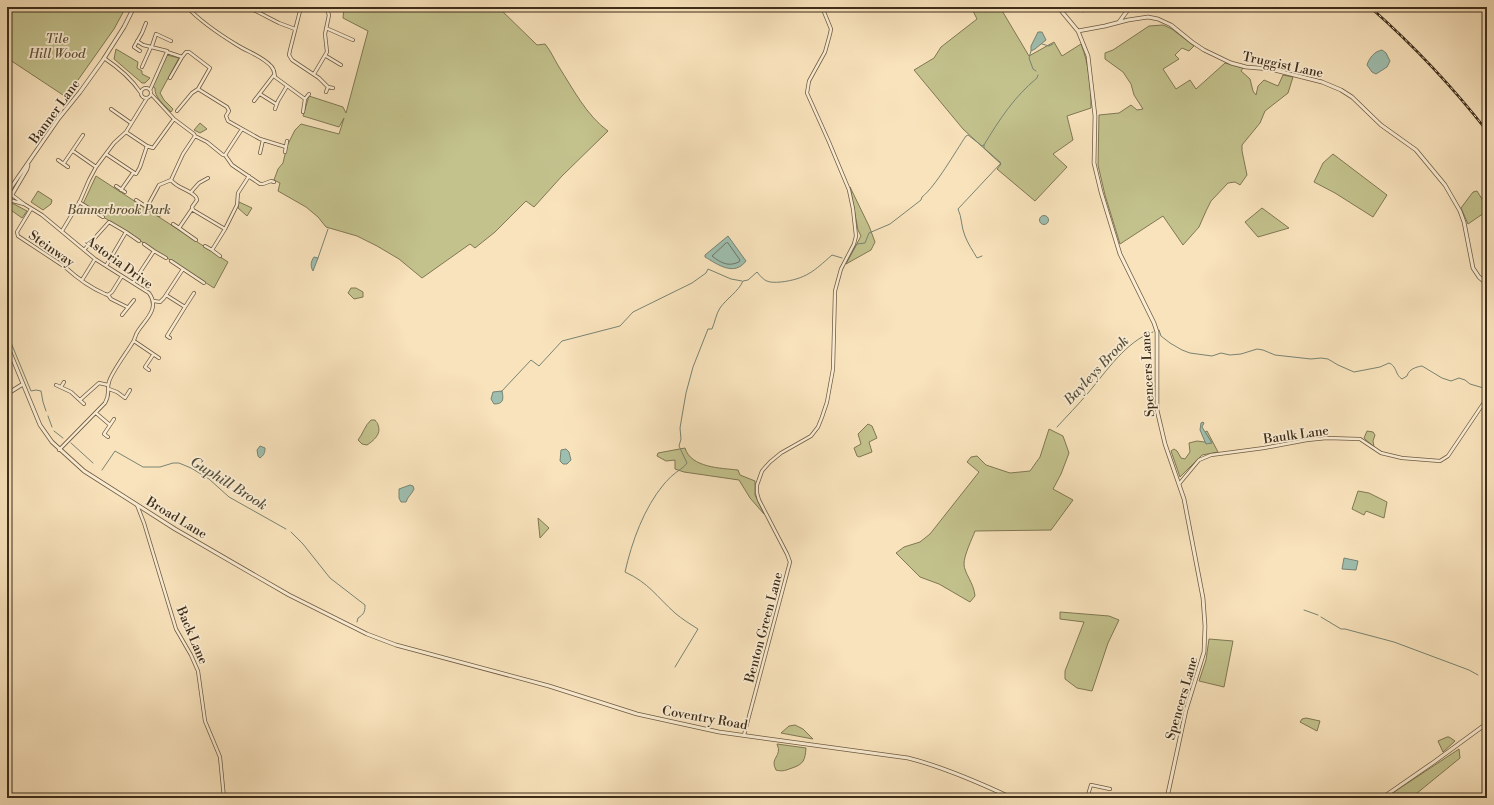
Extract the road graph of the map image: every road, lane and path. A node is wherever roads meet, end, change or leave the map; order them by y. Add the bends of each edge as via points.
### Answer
1 (134, 7) edge
2 (187, 7) edge
3 (248, 7) edge
4 (261, 7) edge
5 (301, 7) edge
6 (326, 7) edge
7 (822, 7) edge
8 (1058, 7) edge
9 (1130, 7) edge
10 (258, 12) junction
11 (1125, 14) junction
12 (1128, 20) junction
13 (1119, 22) junction
14 (146, 23) dead end
15 (326, 28) junction
16 (295, 29) junction
17 (1078, 31) junction
18 (353, 40) dead end
19 (138, 41) junction
20 (171, 41) dead end
21 (152, 46) junction
22 (140, 52) dead end
23 (167, 52) junction
24 (326, 56) junction
25 (182, 57) junction
26 (104, 58) junction
27 (341, 65) dead end
28 (142, 67) dead end
29 (314, 74) junction
30 (274, 75) junction
31 (170, 78) dead end
32 (153, 82) junction
33 (135, 84) junction
34 (287, 86) junction
35 (328, 87) junction
36 (332, 88) dead end
37 (144, 89) junction
38 (198, 89) junction
39 (150, 90) junction
40 (326, 92) dead end
41 (141, 93) junction
42 (151, 94) junction
43 (260, 94) junction
44 (309, 94) dead end
45 (142, 97) junction
46 (148, 98) junction
47 (305, 99) junction
48 (254, 101) dead end
49 (159, 104) junction
50 (276, 104) junction
51 (181, 107) junction
52 (140, 108) junction
53 (111, 109) dead end
54 (275, 109) dead end
55 (184, 110) dead end
56 (178, 111) dead end
57 (303, 112) dead end
58 (174, 118) junction
59 (131, 123) junction
60 (242, 129) junction
61 (126, 132) junction
62 (83, 135) dead end
63 (195, 136) junction
64 (264, 140) junction
65 (287, 141) dead end
66 (147, 146) junction
67 (286, 147) junction
68 (73, 151) junction
69 (285, 152) dead end
70 (260, 153) dead end
71 (106, 154) junction
72 (225, 155) junction
73 (58, 160) dead end
74 (64, 163) junction
75 (28, 165) junction
76 (68, 166) dead end
77 (96, 167) junction
78 (133, 173) junction
79 (249, 176) junction
80 (208, 178) dead end
81 (171, 180) junction
82 (274, 182) dead end
83 (116, 186) dead end
84 (121, 190) junction
85 (125, 192) dead end
86 (191, 192) junction
87 (12, 195) junction
88 (7, 199) edge
89 (136, 200) dead end
90 (80, 202) junction
91 (24, 204) junction
92 (147, 207) junction
93 (31, 209) junction
94 (192, 209) junction
95 (159, 215) dead end
96 (103, 217) dead end
97 (173, 224) dead end
98 (178, 228) junction
99 (225, 229) junction
100 (62, 231) junction
101 (126, 232) junction
102 (196, 240) dead end
103 (139, 241) dead end
104 (144, 244) dead end
105 (205, 246) dead end
106 (84, 250) junction
107 (212, 250) junction
108 (154, 251) junction
109 (220, 256) dead end
110 (166, 258) dead end
111 (95, 259) junction
112 (171, 262) dead end
113 (106, 266) junction
114 (183, 269) junction
115 (122, 276) junction
116 (82, 280) junction
117 (133, 283) junction
118 (204, 283) dead end
119 (1487, 284) edge
120 (194, 293) dead end
121 (108, 295) junction
122 (166, 295) junction
123 (134, 300) dead end
124 (154, 301) junction
125 (127, 307) junction
126 (185, 307) junction
127 (122, 315) dead end
128 (163, 334) dead end
129 (167, 336) junction
130 (170, 338) dead end
131 (134, 341) junction
132 (7, 345) edge
133 (154, 354) junction
134 (159, 358) dead end
135 (142, 365) dead end
136 (145, 367) junction
137 (149, 370) dead end
138 (64, 382) dead end
139 (23, 384) junction
140 (56, 384) dead end
141 (108, 385) junction
142 (61, 387) junction
143 (109, 389) junction
144 (130, 390) dead end
145 (7, 394) edge
146 (125, 398) junction
147 (1487, 398) edge
148 (80, 400) junction
149 (123, 401) dead end
150 (84, 404) dead end
151 (96, 413) junction
152 (114, 418) dead end
153 (110, 425) junction
154 (108, 437) dead end
155 (59, 450) junction
156 (1179, 484) junction
157 (137, 505) junction
158 (395, 645) joint
159 (1486, 724) edge
160 (744, 735) junction
161 (1110, 789) dead end
162 (224, 798) edge
163 (1012, 798) edge
164 (1086, 798) edge
165 (1167, 798) edge
166 (1382, 798) edge

1 - 26 street, Banner Lane
2 - 30 street via 238,46 272,66
3 - 10 street
4 - 10 street
5 - 16 street
6 - 15 street via 329,15
7 - 160 street, Benton Green Lane via 831,29 825,52 806,91 849,190 856,236 841,269 835,291 833,370 822,417 812,436 770,462 762,471 757,485 759,500 790,562
8 - 17 street, Spencers Lane
9 - 11 street
10 - 16 street
11 - 12 street
11 - 13 street
12 - 13 street, Truggist Lane
12 - 119 street, Truggist Lane via 1148,18 1165,21 1192,42 1227,61 1322,82 1352,97 1381,125 1416,150 1447,188 1464,222 1473,268 1478,277
13 - 17 street, Truggist Lane
14 - 19 street
15 - 18 street
15 - 24 street
16 - 29 street via 290,57
17 - 156 street, Spencers Lane via 1090,67 1095,116 1094,163 1120,254 1157,332 1157,410 1165,444
19 - 21 street
19 - 22 street via 134,47
20 - 21 street via 156,34
21 - 23 street
21 - 28 street
23 - 25 street
23 - 32 street
24 - 27 street
24 - 29 street
25 - 31 street via 176,72
25 - 38 street via 189,52 209,66
26 - 33 street
26 - 75 street, Banner Lane via 50,130
29 - 35 street
30 - 34 street
30 - 43 street
32 - 37 street
32 - 39 street
33 - 37 street
33 - 41 street
34 - 47 street
34 - 50 street
35 - 36 street
35 - 40 street
37 - 39 street
37 - 41 street
38 - 51 street
38 - 60 street via 227,107 227,119
39 - 42 street
41 - 45 street
42 - 46 street
42 - 49 street
43 - 48 street
43 - 50 street
44 - 47 street
45 - 46 street
45 - 52 street
46 - 49 street
46 - 52 street
47 - 57 street
49 - 58 street
50 - 54 street
51 - 55 street
51 - 56 street
52 - 59 street
53 - 59 street
58 - 63 street
58 - 66 street via 155,147
59 - 61 street
60 - 64 street
60 - 72 street
61 - 66 street
61 - 71 street
62 - 68 street
63 - 72 street
63 - 81 street
64 - 67 street
64 - 70 street
65 - 67 street
66 - 78 street via 138,172
67 - 69 street
68 - 74 street
68 - 77 street
71 - 77 street
71 - 78 street
72 - 79 street via 232,165
73 - 74 street
74 - 76 street
75 - 87 street, Banner Lane
75 - 88 street, Banner Lane via 12,186
77 - 90 street
78 - 84 street
79 - 82 street via 262,184
79 - 99 street via 238,193 237,205
80 - 86 street via 199,182
81 - 86 street via 177,186
81 - 92 street via 159,185
83 - 84 street
84 - 85 street
86 - 94 street via 197,198
87 - 88 street, Banner Lane
87 - 91 street, Astoria Drive
88 - 91 street, Astoria Drive
89 - 92 street
90 - 96 street
90 - 100 street
91 - 93 street, Astoria Drive
92 - 95 street
93 - 100 street, Astoria Drive
93 - 116 street, Steinway via 17,232 18,236
94 - 98 street
94 - 99 street
97 - 98 street
98 - 102 street
99 - 107 street
100 - 106 street, Astoria Drive
101 - 103 street
101 - 106 street via 109,222
101 - 113 street
104 - 108 street
105 - 107 street
106 - 111 street, Astoria Drive
107 - 109 street
108 - 110 street
108 - 117 street
111 - 113 street, Astoria Drive
111 - 116 street, Steinway
112 - 114 street
113 - 115 street, Astoria Drive
114 - 118 street
114 - 122 street
115 - 117 street, Astoria Drive
115 - 121 street
116 - 121 street, Steinway
117 - 124 street, Astoria Drive via 149,293
120 - 126 street
121 - 125 street, Steinway
122 - 124 street via 160,302
122 - 126 street
123 - 125 street
124 - 131 street, Astoria Drive via 153,308
125 - 127 street
126 - 129 street
128 - 129 street
129 - 130 street
131 - 133 street
131 - 141 street, Astoria Drive
132 - 139 street, Broad Lane
133 - 134 street
133 - 136 street
135 - 136 street
136 - 137 street
138 - 142 street
139 - 145 street
139 - 155 street, Broad Lane via 45,434
140 - 142 street
141 - 143 street
141 - 148 street via 99,383
142 - 148 street
143 - 146 street
143 - 151 street via 108,398
144 - 146 street
146 - 149 street
147 - 156 street, Baulk Lane via 1448,456 1440,461 1389,456 1360,439 1314,439 1211,455 1199,460
148 - 150 street
151 - 153 street
151 - 155 street
152 - 153 street
153 - 154 street via 104,434
155 - 157 street, Broad Lane via 84,471
156 - 165 street, Spencers Lane via 1203,598 1206,640 1201,666 1186,710
157 - 158 street, Broad Lane via 289,595
157 - 162 street, Back Lane via 176,629 198,671 205,721 221,761
158 - 160 street, Coventry Road via 549,686 637,714
159 - 166 street
160 - 163 street, Coventry Road via 908,758 979,782
161 - 164 street via 1091,785

